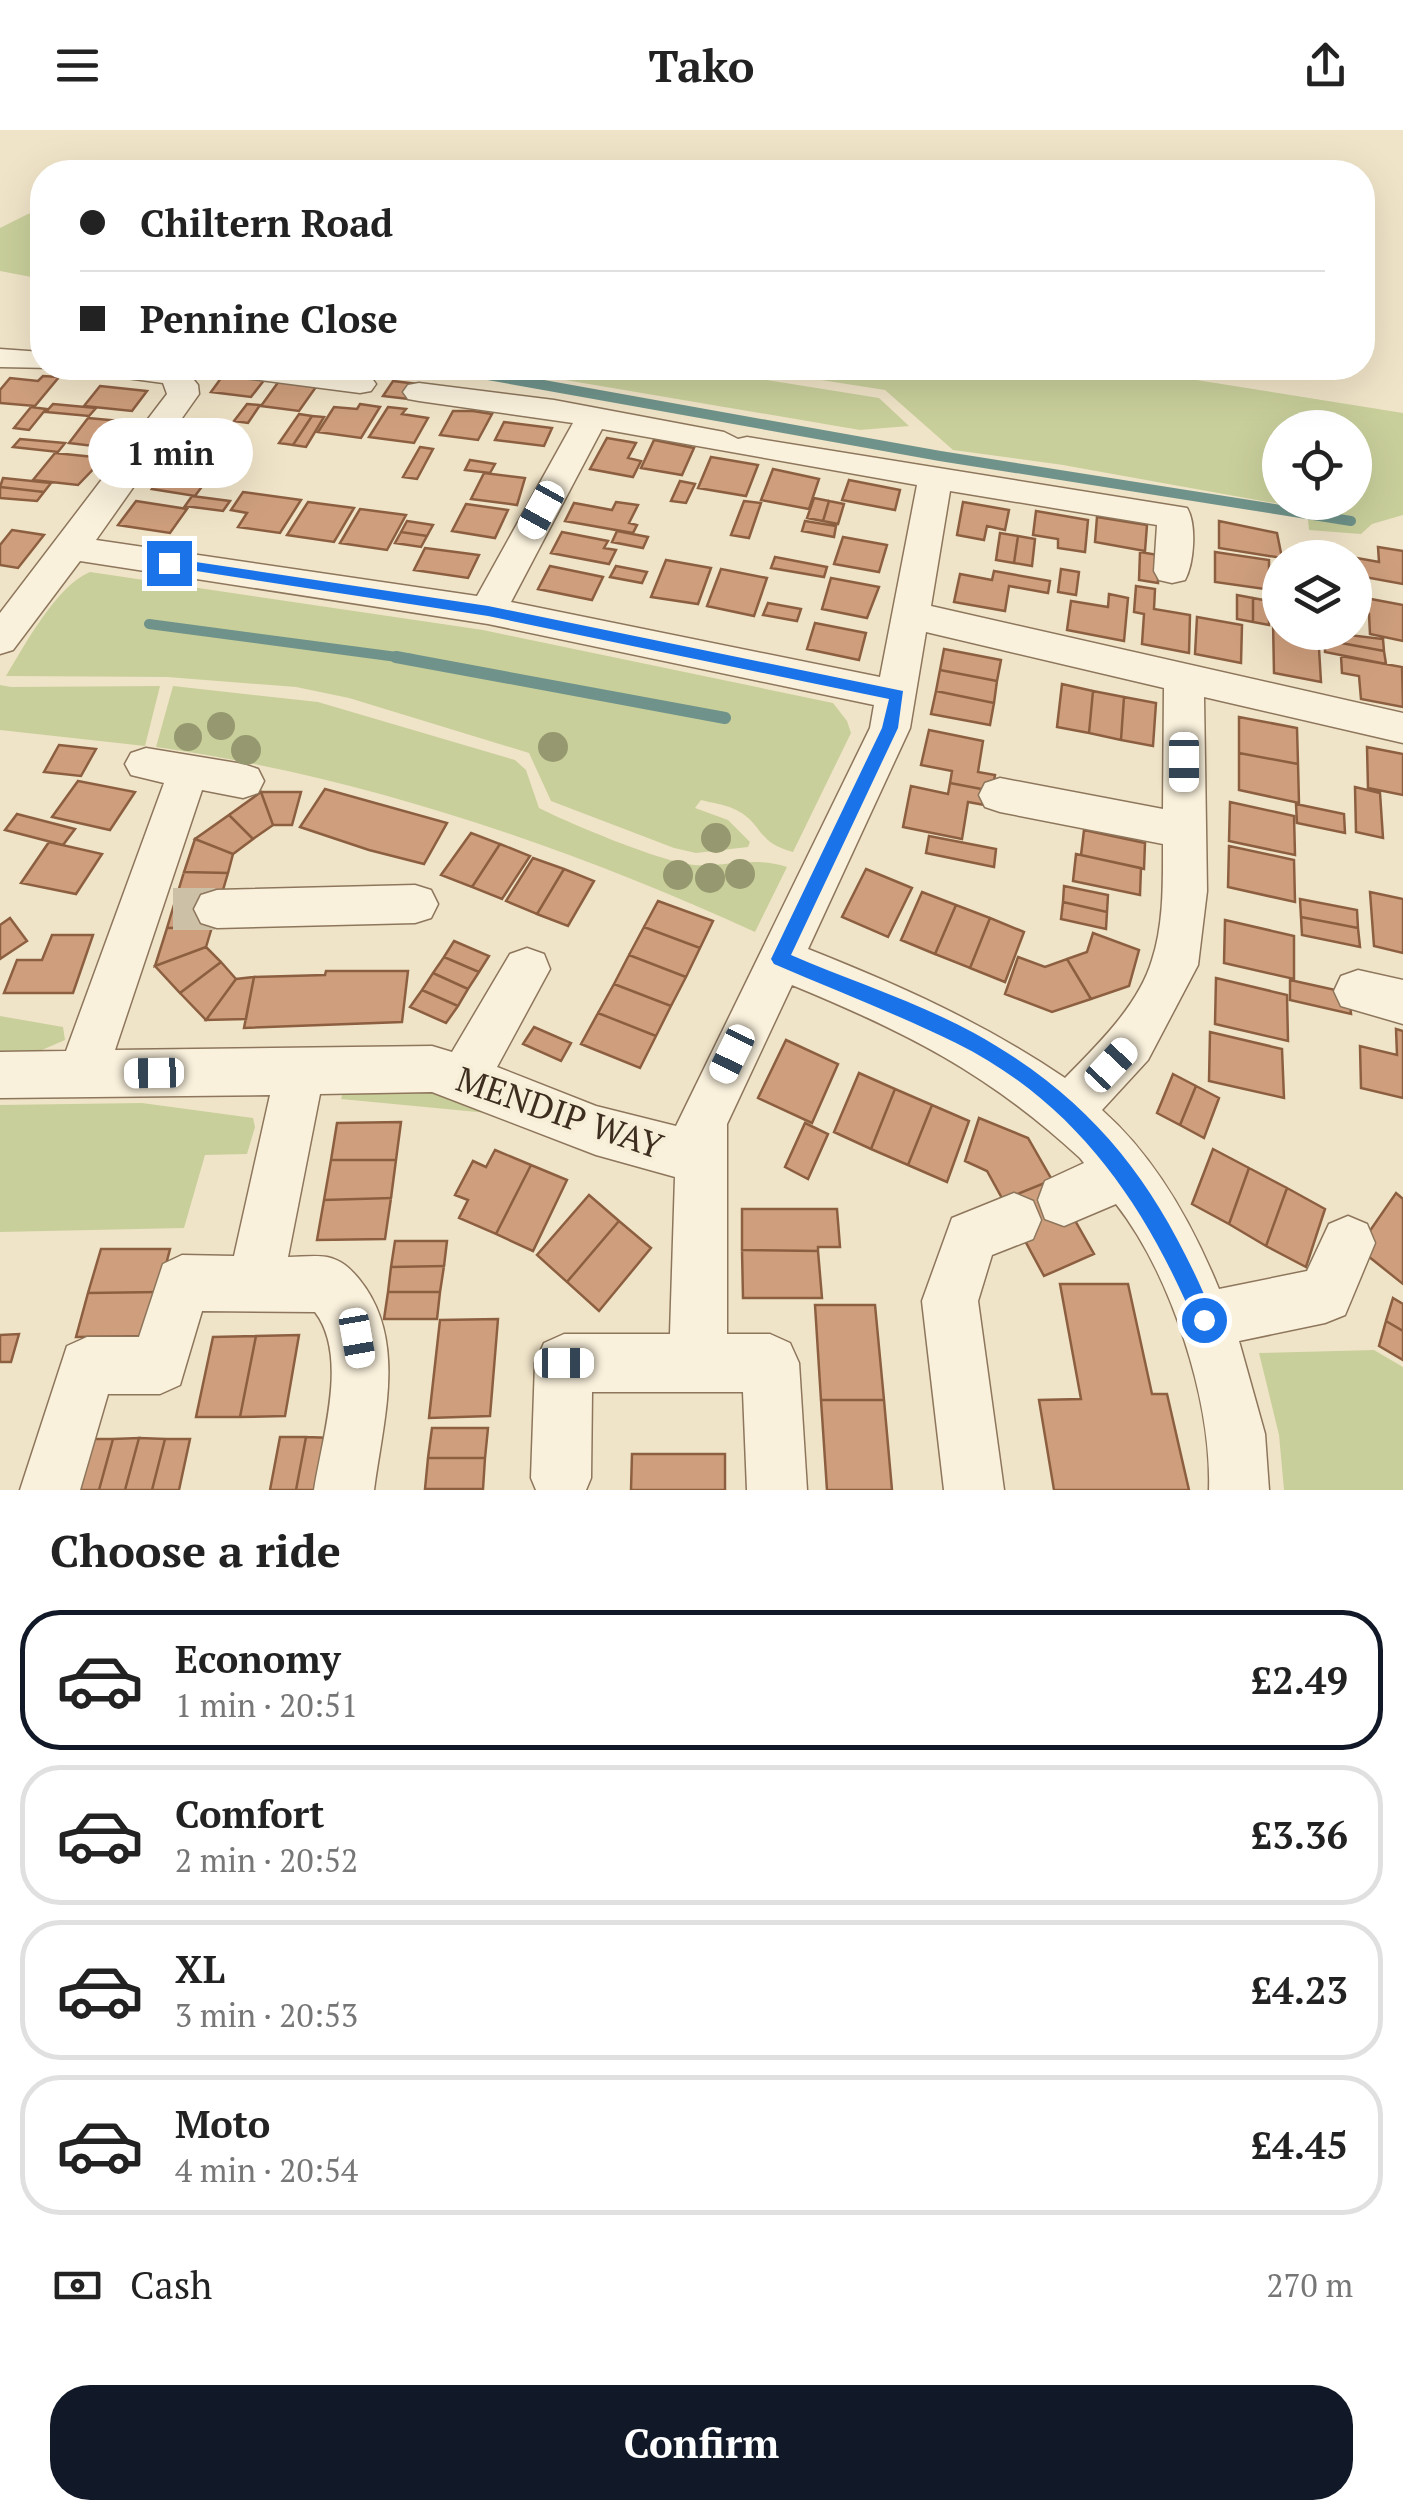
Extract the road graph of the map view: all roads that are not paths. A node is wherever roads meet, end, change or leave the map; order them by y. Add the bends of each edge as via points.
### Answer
1 (0, 358) edge
2 (30, 360) edge
3 (184, 380) edge
4 (329, 380) edge
5 (360, 384) dead end
6 (419, 392) dead end
7 (592, 417) junction
8 (936, 479) junction
9 (71, 548) junction
10 (1172, 571) dead end
11 (488, 611) junction
12 (911, 616) junction
13 (0, 640) edge
14 (1184, 678) junction
15 (898, 695) junction
16 (1403, 728) edge
17 (146, 764) dead end
18 (192, 772) junction
19 (243, 782) dead end
20 (1000, 794) dead end
21 (1184, 830) junction
22 (415, 904) dead end
23 (177, 909) junction
24 (780, 959) junction
25 (527, 969) dead end
26 (300, 1070) junction
27 (82, 1074) junction
28 (0, 1075) edge
29 (464, 1077) junction
30 (1068, 1110) junction
31 (699, 1155) junction
32 (1121, 1168) junction
33 (1348, 1243) dead end
34 (255, 1284) junction
35 (1204, 1320) junction
36 (698, 1363) junction
37 (561, 1478) dead end
38 (50, 1490) edge
39 (344, 1490) edge
40 (777, 1490) edge
41 (974, 1490) edge
42 (1239, 1490) edge

1 - 2 street
3 - 9 street via 175,408
4 - 5 street
6 - 7 street
7 - 8 street
7 - 11 street
8 - 10 street via 1175,516
8 - 12 street, MENDIP WAY
9 - 11 street
9 - 13 street
11 - 15 street
12 - 14 street
12 - 15 street, MENDIP WAY
14 - 16 street
14 - 21 street
15 - 24 street, MENDIP WAY via 875,763
17 - 18 street
18 - 19 street
18 - 23 street via 179,794
20 - 21 street
21 - 30 street via 1183,926 1175,965 1131,1044
22 - 23 street
23 - 27 street
24 - 30 street via 965,1038
24 - 31 street, MENDIP WAY via 716,1086
25 - 29 street
26 - 27 street, MENDIP WAY
26 - 29 street, MENDIP WAY via 432,1069
26 - 34 street
27 - 28 street, MENDIP WAY
29 - 31 street, MENDIP WAY via 639,1147
30 - 32 street
31 - 36 street
32 - 35 street via 1165,1231
32 - 41 street via 1093,1188 971,1237 950,1301
33 - 35 street via 1324,1295
34 - 38 street via 182,1283 160,1365 86,1366
34 - 39 street via 328,1284 353,1316 362,1362
35 - 42 street via 1220,1371
36 - 37 street via 564,1363
36 - 40 street via 770,1362

